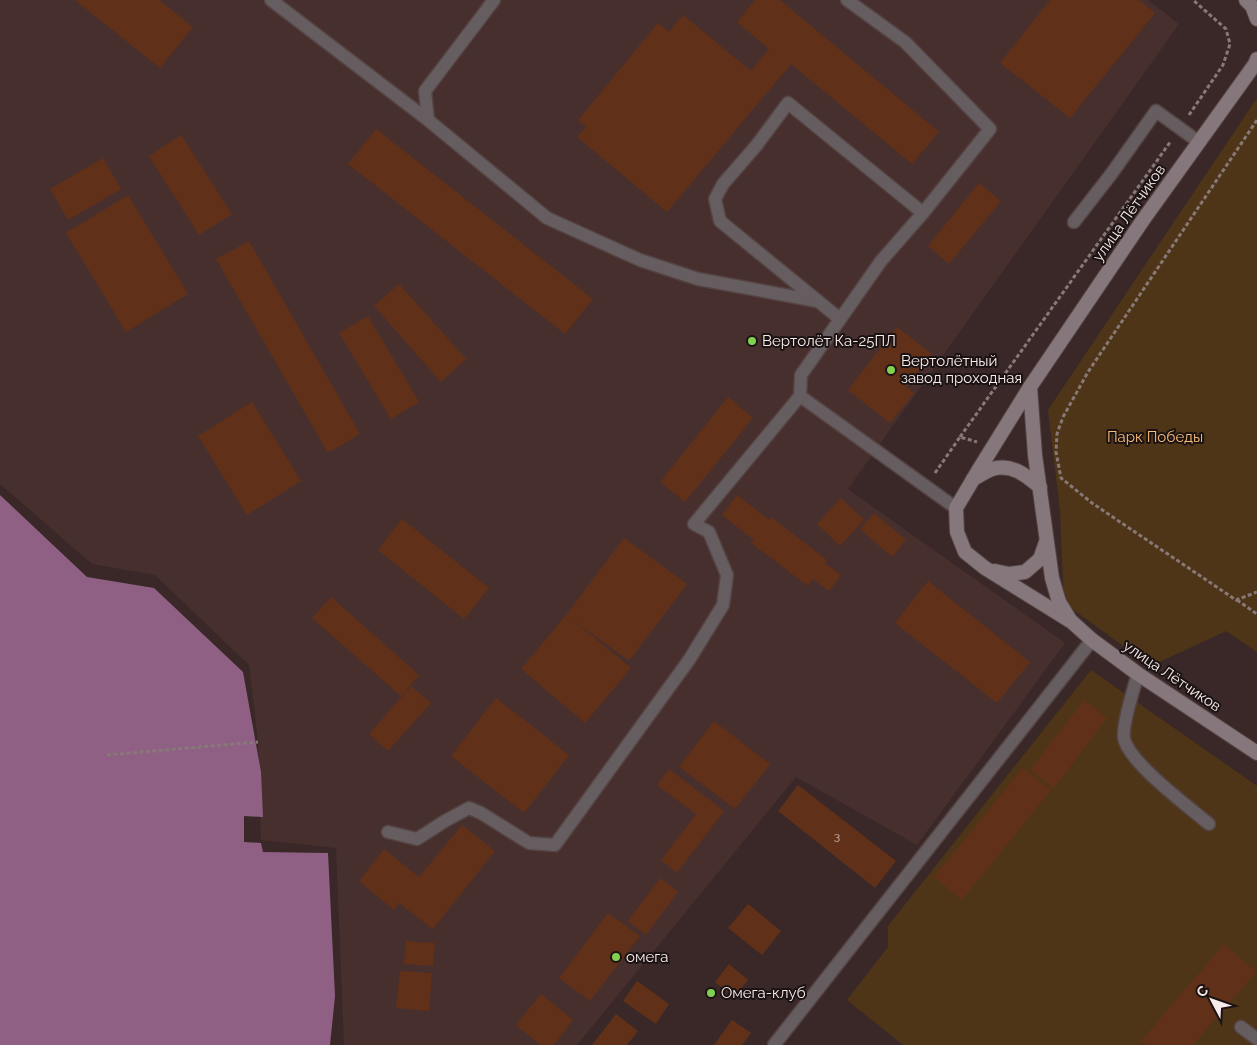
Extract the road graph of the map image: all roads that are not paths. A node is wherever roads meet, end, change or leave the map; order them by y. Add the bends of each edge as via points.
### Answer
1 (271, 0) edge
2 (494, 0) edge
3 (847, 0) edge
4 (1246, 0) edge
5 (1257, 19) edge
6 (1257, 59) edge
7 (428, 120) junction
8 (1199, 142) junction
9 (923, 213) junction
10 (1074, 222) dead end
11 (819, 302) junction
12 (840, 318) junction
13 (1030, 387) junction
14 (800, 396) junction
15 (973, 479) junction
16 (1040, 487) junction
17 (956, 508) junction
18 (1047, 539) junction
19 (984, 568) junction
20 (1072, 622) junction
21 (1092, 640) junction
22 (1138, 674) junction
23 (1257, 753) edge
24 (1209, 824) dead end
25 (388, 832) dead end
26 (1241, 1027) dead end
27 (1257, 1039) edge
28 (774, 1045) edge

1 - 7 lane
2 - 7 lane via 425,91
3 - 9 lane via 905,42 990,129
4 - 5 main road
6 - 8 main road, улица Лётчиков
7 - 11 lane via 547,218 640,260 698,278
8 - 10 lane via 1156,111
8 - 13 main road, улица Лётчиков
9 - 11 lane via 788,103 723,184 715,200 720,221
9 - 12 lane via 880,261
11 - 12 lane
12 - 14 lane via 801,375
13 - 15 main road, улица Лётчиков
13 - 16 main road, улица Лётчиков
14 - 17 lane
14 - 25 lane via 694,524 709,532 727,575 723,606 689,660 555,845 529,843 469,808 417,839
15 - 16 main road via 993,469 1010,468 1025,474
15 - 17 main road, улица Лётчиков
16 - 18 main road, улица Лётчиков
17 - 19 main road, улица Лётчиков via 957,532 965,552
18 - 19 main road via 1040,559 1026,572 1009,574
18 - 20 main road, улица Лётчиков via 1059,602
19 - 20 main road, улица Лётчиков
20 - 21 main road, улица Лётчиков
21 - 22 main road, улица Лётчиков
21 - 28 lane
22 - 23 main road, улица Лётчиков
22 - 24 lane via 1124,737 1130,750 1155,778
26 - 27 lane

